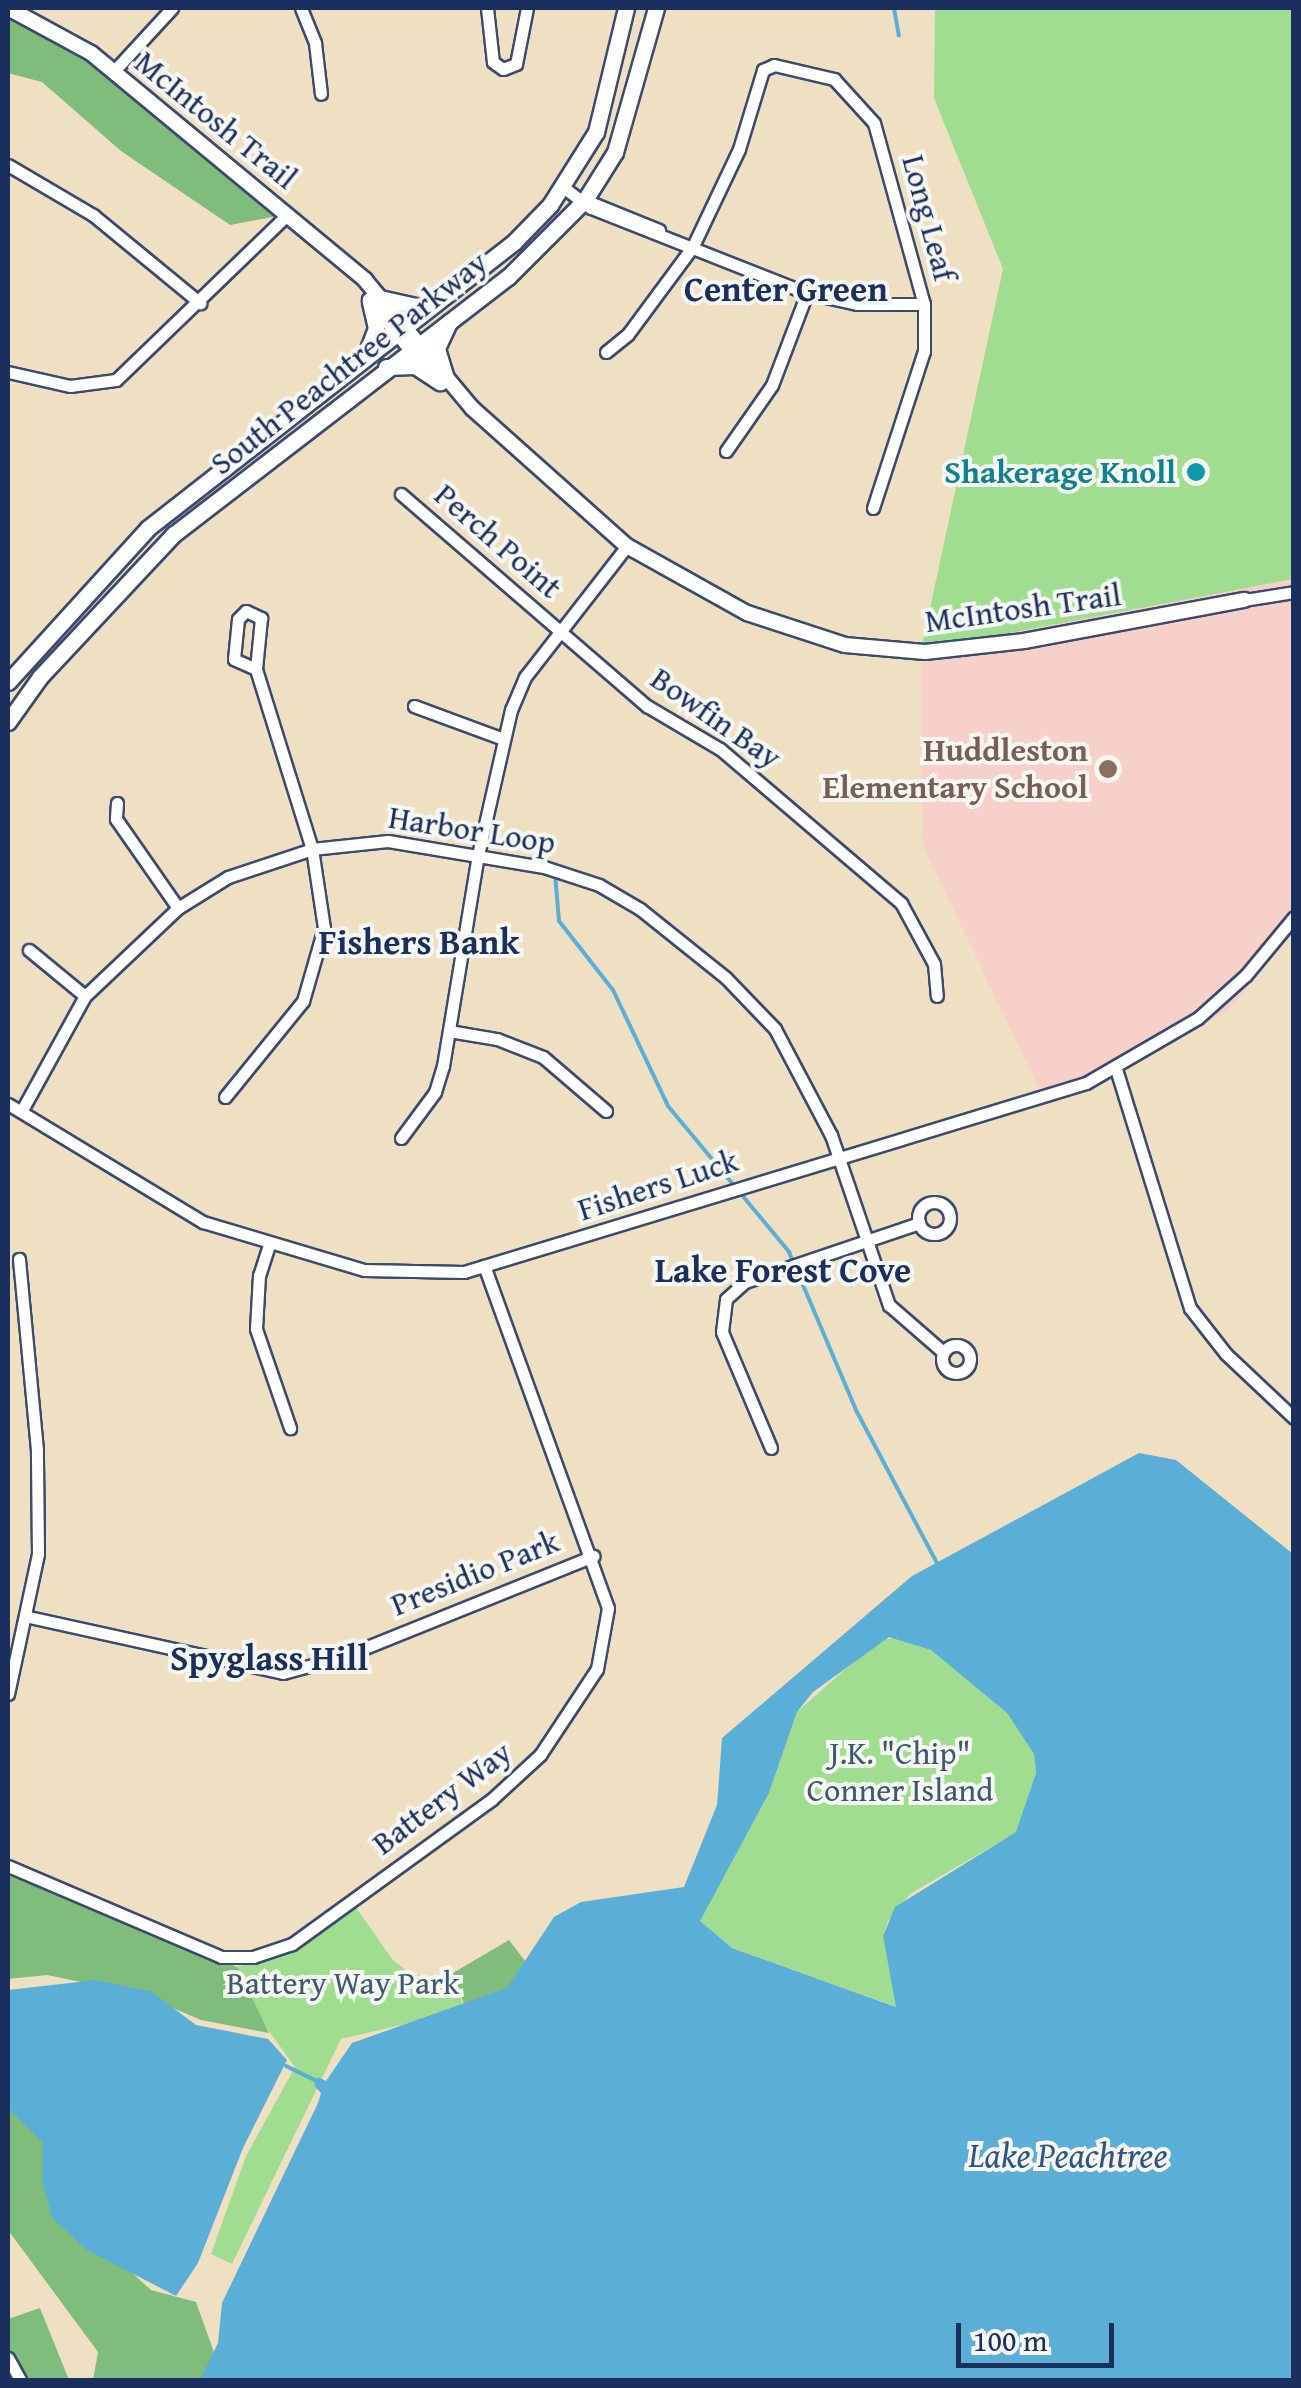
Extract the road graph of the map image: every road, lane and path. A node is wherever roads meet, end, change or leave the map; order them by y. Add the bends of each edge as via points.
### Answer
1 (8, 8) edge
2 (172, 8) edge
3 (301, 8) edge
4 (487, 8) edge
5 (527, 8) edge
6 (626, 8) edge
7 (656, 8) edge
8 (114, 71) junction
9 (321, 94) dead end
10 (8, 165) edge
11 (563, 186) junction
12 (585, 200) junction
13 (288, 214) junction
14 (693, 246) junction
15 (807, 293) junction
16 (375, 299) junction
17 (200, 303) junction
18 (924, 304) junction
19 (425, 308) junction
20 (450, 319) junction
21 (398, 328) junction
22 (413, 346) junction
23 (606, 352) dead end
24 (365, 353) junction
25 (386, 367) junction
26 (8, 372) edge
27 (443, 380) junction
28 (726, 451) dead end
29 (402, 494) dead end
30 (872, 508) dead end
31 (628, 546) junction
32 (1294, 592) edge
33 (1244, 600) joint
34 (559, 630) junction
35 (256, 669) junction
36 (8, 682) edge
37 (414, 706) dead end
38 (8, 722) edge
39 (503, 739) junction
40 (117, 803) dead end
41 (312, 849) junction
42 (478, 855) junction
43 (178, 908) junction
44 (1294, 917) edge
45 (30, 950) dead end
46 (85, 996) junction
47 (937, 996) dead end
48 (449, 1031) junction
49 (1116, 1068) junction
50 (225, 1097) dead end
51 (8, 1104) edge
52 (22, 1110) junction
53 (606, 1111) dead end
54 (401, 1138) dead end
55 (838, 1154) junction
56 (919, 1224) dead end
57 (867, 1242) junction
58 (269, 1245) junction
59 (20, 1259) dead end
60 (484, 1266) junction
61 (943, 1352) dead end
62 (1294, 1418) edge
63 (290, 1428) dead end
64 (771, 1448) dead end
65 (593, 1556) junction
66 (29, 1616) junction
67 (8, 1694) edge
68 (8, 1866) edge
69 (8, 2358) edge
70 (20, 2380) edge

1 - 8 street, McIntosh Trail
2 - 8 street
3 - 9 street via 315,42
4 - 5 street via 493,62 503,69 516,64
6 - 11 main road, South Peachtree Parkway via 596,132
7 - 12 main road, South Peachtree Parkway via 615,152
8 - 13 street, McIntosh Trail
10 - 17 street via 94,214
11 - 12 street
11 - 19 main road, South Peachtree Parkway via 514,242
12 - 14 street via 645,220
12 - 20 main road, South Peachtree Parkway via 508,278
13 - 16 street, McIntosh Trail
13 - 17 street
14 - 15 street
14 - 18 street, Long Leaf via 768,66 834,78 874,123
14 - 23 street via 639,320
15 - 18 street via 857,304
15 - 28 street via 772,385
16 - 19 main road
16 - 21 street, McIntosh Trail
16 - 24 main road via 376,328
17 - 26 street via 103,386
18 - 30 street, Long Leaf via 924,352
19 - 21 main road, South Peachtree Parkway
20 - 22 main road, South Peachtree Parkway
20 - 27 main road via 438,348
21 - 22 street, McIntosh Trail
21 - 24 main road, South Peachtree Parkway
22 - 25 main road, South Peachtree Parkway
22 - 27 street, McIntosh Trail
24 - 36 main road, South Peachtree Parkway via 148,528
25 - 27 main road via 415,366
25 - 38 main road, South Peachtree Parkway via 174,534 40,677
27 - 31 street, McIntosh Trail
29 - 34 street, Perch Point
31 - 33 street, McIntosh Trail via 748,613 875,650 1000,645
31 - 34 street
32 - 33 street, McIntosh Trail
34 - 39 street via 526,677
34 - 47 street, Bowfin Bay via 646,706 747,770 901,903 934,964
35 - 35 street via 234,659 238,619 246,612 261,618
35 - 41 street
37 - 39 street
39 - 42 street
40 - 43 street via 116,819
41 - 42 street, Harbor Loop via 388,840
41 - 43 street, Harbor Loop via 266,860
41 - 50 street via 324,928 312,983 290,1022
42 - 48 street
42 - 55 street, Harbor Loop via 563,872 640,909 756,1007 800,1066
43 - 46 street, Harbor Loop
44 - 49 street, Fishers Luck via 1218,1002
45 - 46 street
46 - 52 street, Harbor Loop
48 - 53 street via 483,1035 543,1057
48 - 54 street via 435,1092
49 - 55 street, Fishers Luck via 1050,1097
49 - 62 street via 1190,1308 1226,1354
51 - 52 street, Fishers Luck
52 - 58 street, Fishers Luck via 163,1202
55 - 57 street, Harbor Loop
55 - 60 street, Fishers Luck
56 - 57 street
57 - 61 street, Harbor Loop via 889,1305
57 - 64 street via 734,1290 722,1316 730,1354
58 - 60 street, Fishers Luck via 364,1270
58 - 63 street via 259,1276 256,1328
59 - 66 street via 37,1450 38,1554
60 - 65 street, Battery Way
65 - 66 street, Presidio Park via 342,1657 283,1673
65 - 68 street, Battery Way via 608,1608 604,1648 540,1755 490,1800 284,1948 221,1958
66 - 67 street
69 - 70 street

